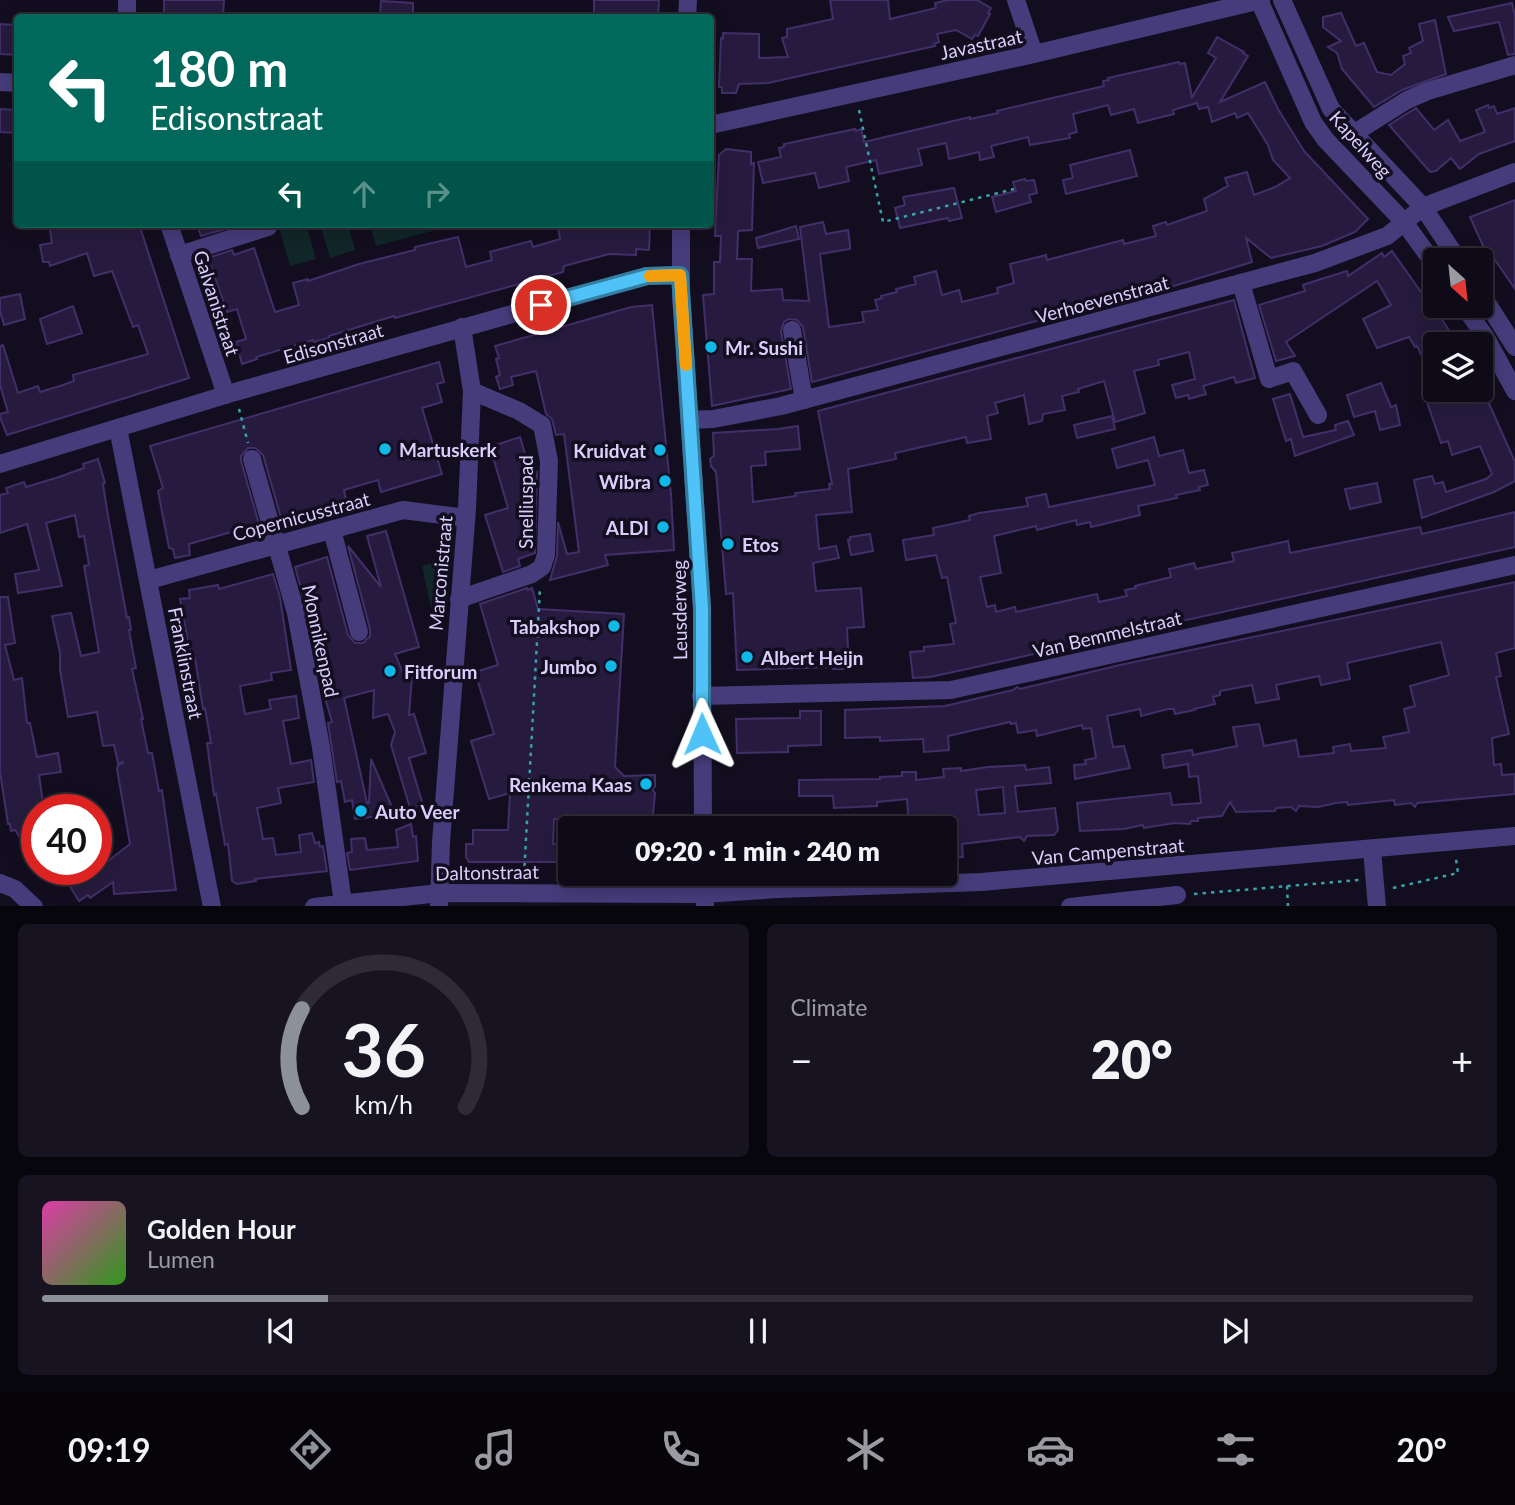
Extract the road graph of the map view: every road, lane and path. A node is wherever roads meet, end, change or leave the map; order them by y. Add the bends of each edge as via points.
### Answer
1 (1016, 0) edge
2 (1260, 0) edge
3 (1282, 0) edge
4 (1034, 54) junction
5 (1515, 65) edge
6 (855, 93) junction
7 (714, 124) edge
8 (1353, 134) junction
9 (1515, 172) edge
10 (1014, 189) dead end
11 (1423, 207) junction
12 (1404, 222) junction
13 (170, 228) edge
14 (265, 228) edge
15 (681, 228) edge
16 (1423, 248) edge
17 (1450, 248) edge
18 (179, 255) junction
19 (680, 275) junction
20 (1241, 283) junction
21 (1493, 312) edge
22 (1472, 318) edge
23 (462, 327) junction
24 (792, 330) dead end
25 (1515, 347) edge
26 (472, 391) junction
27 (1515, 391) edge
28 (230, 394) junction
29 (804, 400) junction
30 (1318, 415) dead end
31 (690, 420) junction
32 (118, 428) junction
33 (253, 459) joint
34 (0, 464) edge
35 (466, 518) junction
36 (332, 530) junction
37 (278, 553) junction
38 (1515, 565) edge
39 (535, 572) junction
40 (149, 580) junction
41 (459, 599) junction
42 (359, 632) dead end
43 (701, 696) junction
44 (703, 816) edge
45 (1515, 836) edge
46 (1372, 850) junction
47 (1456, 859) dead end
48 (1175, 867) junction
49 (0, 883) edge
50 (1287, 886) junction
51 (523, 892) junction
52 (1376, 892) edge
53 (439, 900) edge
54 (704, 900) edge
55 (1178, 901) edge
56 (342, 903) junction
57 (34, 906) edge
58 (212, 906) edge
59 (314, 906) edge
60 (1070, 906) edge
61 (1288, 906) edge

1 - 4 street
2 - 4 street, Javastraat
2 - 12 street, Kapelweg via 1313,122
3 - 8 street, Kapelweg via 1331,109
4 - 6 street, Javastraat
5 - 8 street via 1406,100
6 - 7 street, Javastraat
6 - 10 path via 883,222
8 - 11 street, Kapelweg
9 - 11 street, Verhoevenstraat
11 - 12 street, Verhoevenstraat
11 - 17 street, Kapelweg
12 - 16 street, Kapelweg
12 - 20 street, Verhoevenstraat via 1374,242
13 - 18 street, Galvanistraat
14 - 18 street
15 - 19 street, Leusderweg
18 - 28 street, Galvanistraat
19 - 23 street, Edisonstraat via 647,276
19 - 31 street, Leusderweg
20 - 29 street, Verhoevenstraat
20 - 30 street via 1269,379 1293,371
21 - 25 street
22 - 27 street
23 - 26 street, Marconistraat
23 - 28 street, Edisonstraat
24 - 29 street
26 - 35 street, Marconistraat
26 - 39 street, Snelliuspad via 542,425 549,461 546,555
28 - 32 street, Edisonstraat
28 - 33 path
29 - 31 street, Verhoevenstraat
31 - 43 street, Leusderweg via 702,608
32 - 34 street, Edisonstraat
32 - 40 street, Franklinstraat
33 - 37 street, Monnikenpad
35 - 36 street, Copernicusstraat via 403,510
35 - 41 street, Marconistraat
36 - 37 street, Copernicusstraat
36 - 42 street
37 - 40 street, Copernicusstraat
37 - 56 street, Monnikenpad via 296,613 321,747
38 - 43 street, Van Bemmelstraat via 951,691
39 - 41 street, Snelliuspad
39 - 51 path via 540,586
40 - 58 street, Franklinstraat
41 - 53 street, Marconistraat
43 - 44 street, Leusderweg
45 - 46 street, Van Campenstraat
46 - 48 street, Van Campenstraat
46 - 52 street
47 - 52 path via 1458,873
48 - 54 street, Van Campenstraat via 982,882 778,889
48 - 55 street
49 - 57 street
50 - 52 path
50 - 55 path
50 - 61 path
51 - 53 street, Daltonstraat
51 - 54 street, Daltonstraat
53 - 56 street, Daltonstraat
55 - 60 street
56 - 59 street, Daltonstraat

